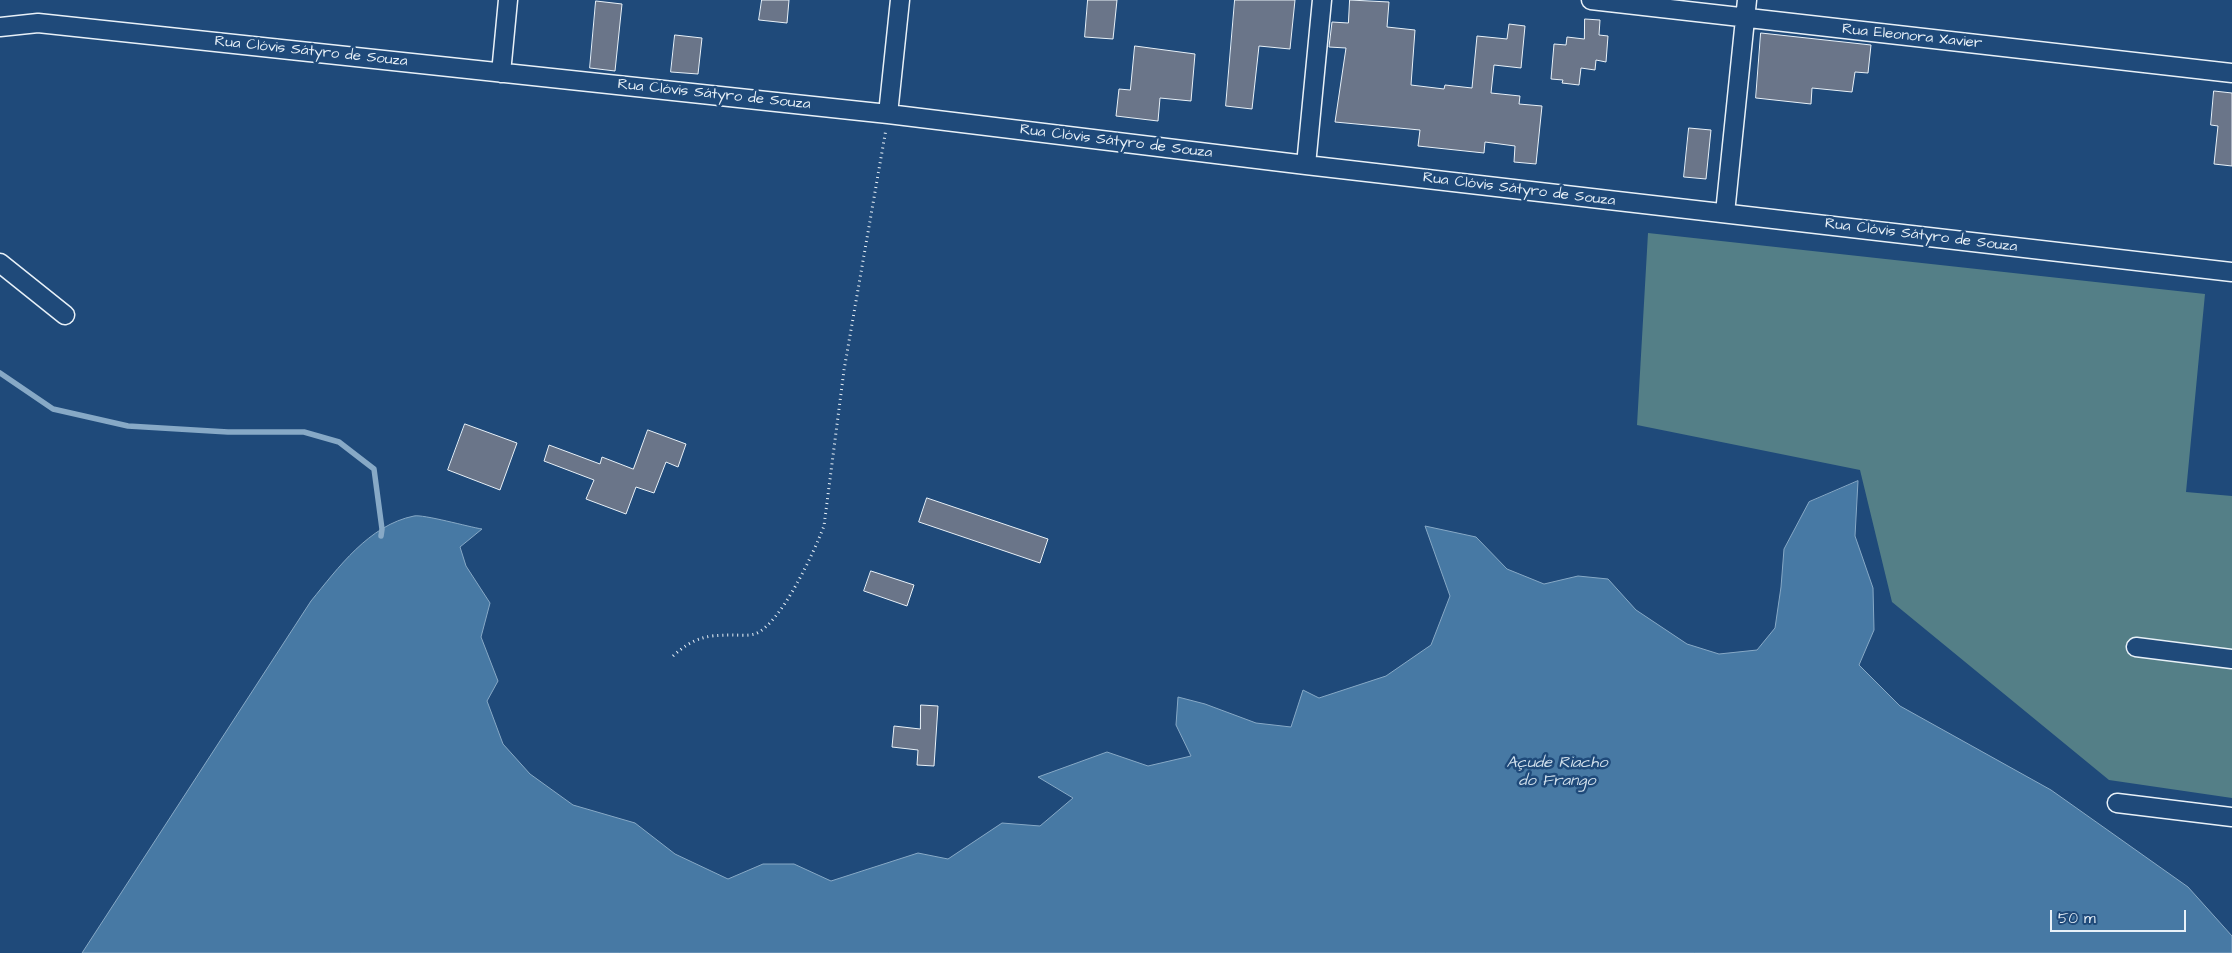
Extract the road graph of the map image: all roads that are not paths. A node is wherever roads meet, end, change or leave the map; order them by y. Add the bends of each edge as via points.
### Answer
1 (508, 0) edge
2 (900, 0) edge
3 (1322, 0) edge
4 (1592, 0) edge
5 (1747, 0) edge
6 (1745, 18) junction
7 (0, 27) edge
8 (501, 73) junction
9 (2232, 73) edge
10 (888, 114) junction
11 (1306, 165) junction
12 (1725, 213) junction
13 (0, 263) edge
14 (2232, 272) edge
15 (65, 315) dead end
16 (2136, 647) dead end
17 (2232, 659) edge
18 (2117, 803) dead end
19 (2232, 817) edge

1 - 8 street
2 - 10 street
3 - 11 street
4 - 6 street, Rua Eleonora Xavier
5 - 6 street
6 - 9 street, Rua Eleonora Xavier
6 - 12 street
7 - 8 street, Rua Clóvis Sátyro de Souza via 38,23
8 - 10 street, Rua Clóvis Sátyro de Souza
10 - 11 street, Rua Clóvis Sátyro de Souza
11 - 12 street, Rua Clóvis Sátyro de Souza
12 - 14 street, Rua Clóvis Sátyro de Souza
13 - 15 street
16 - 17 street
18 - 19 street

